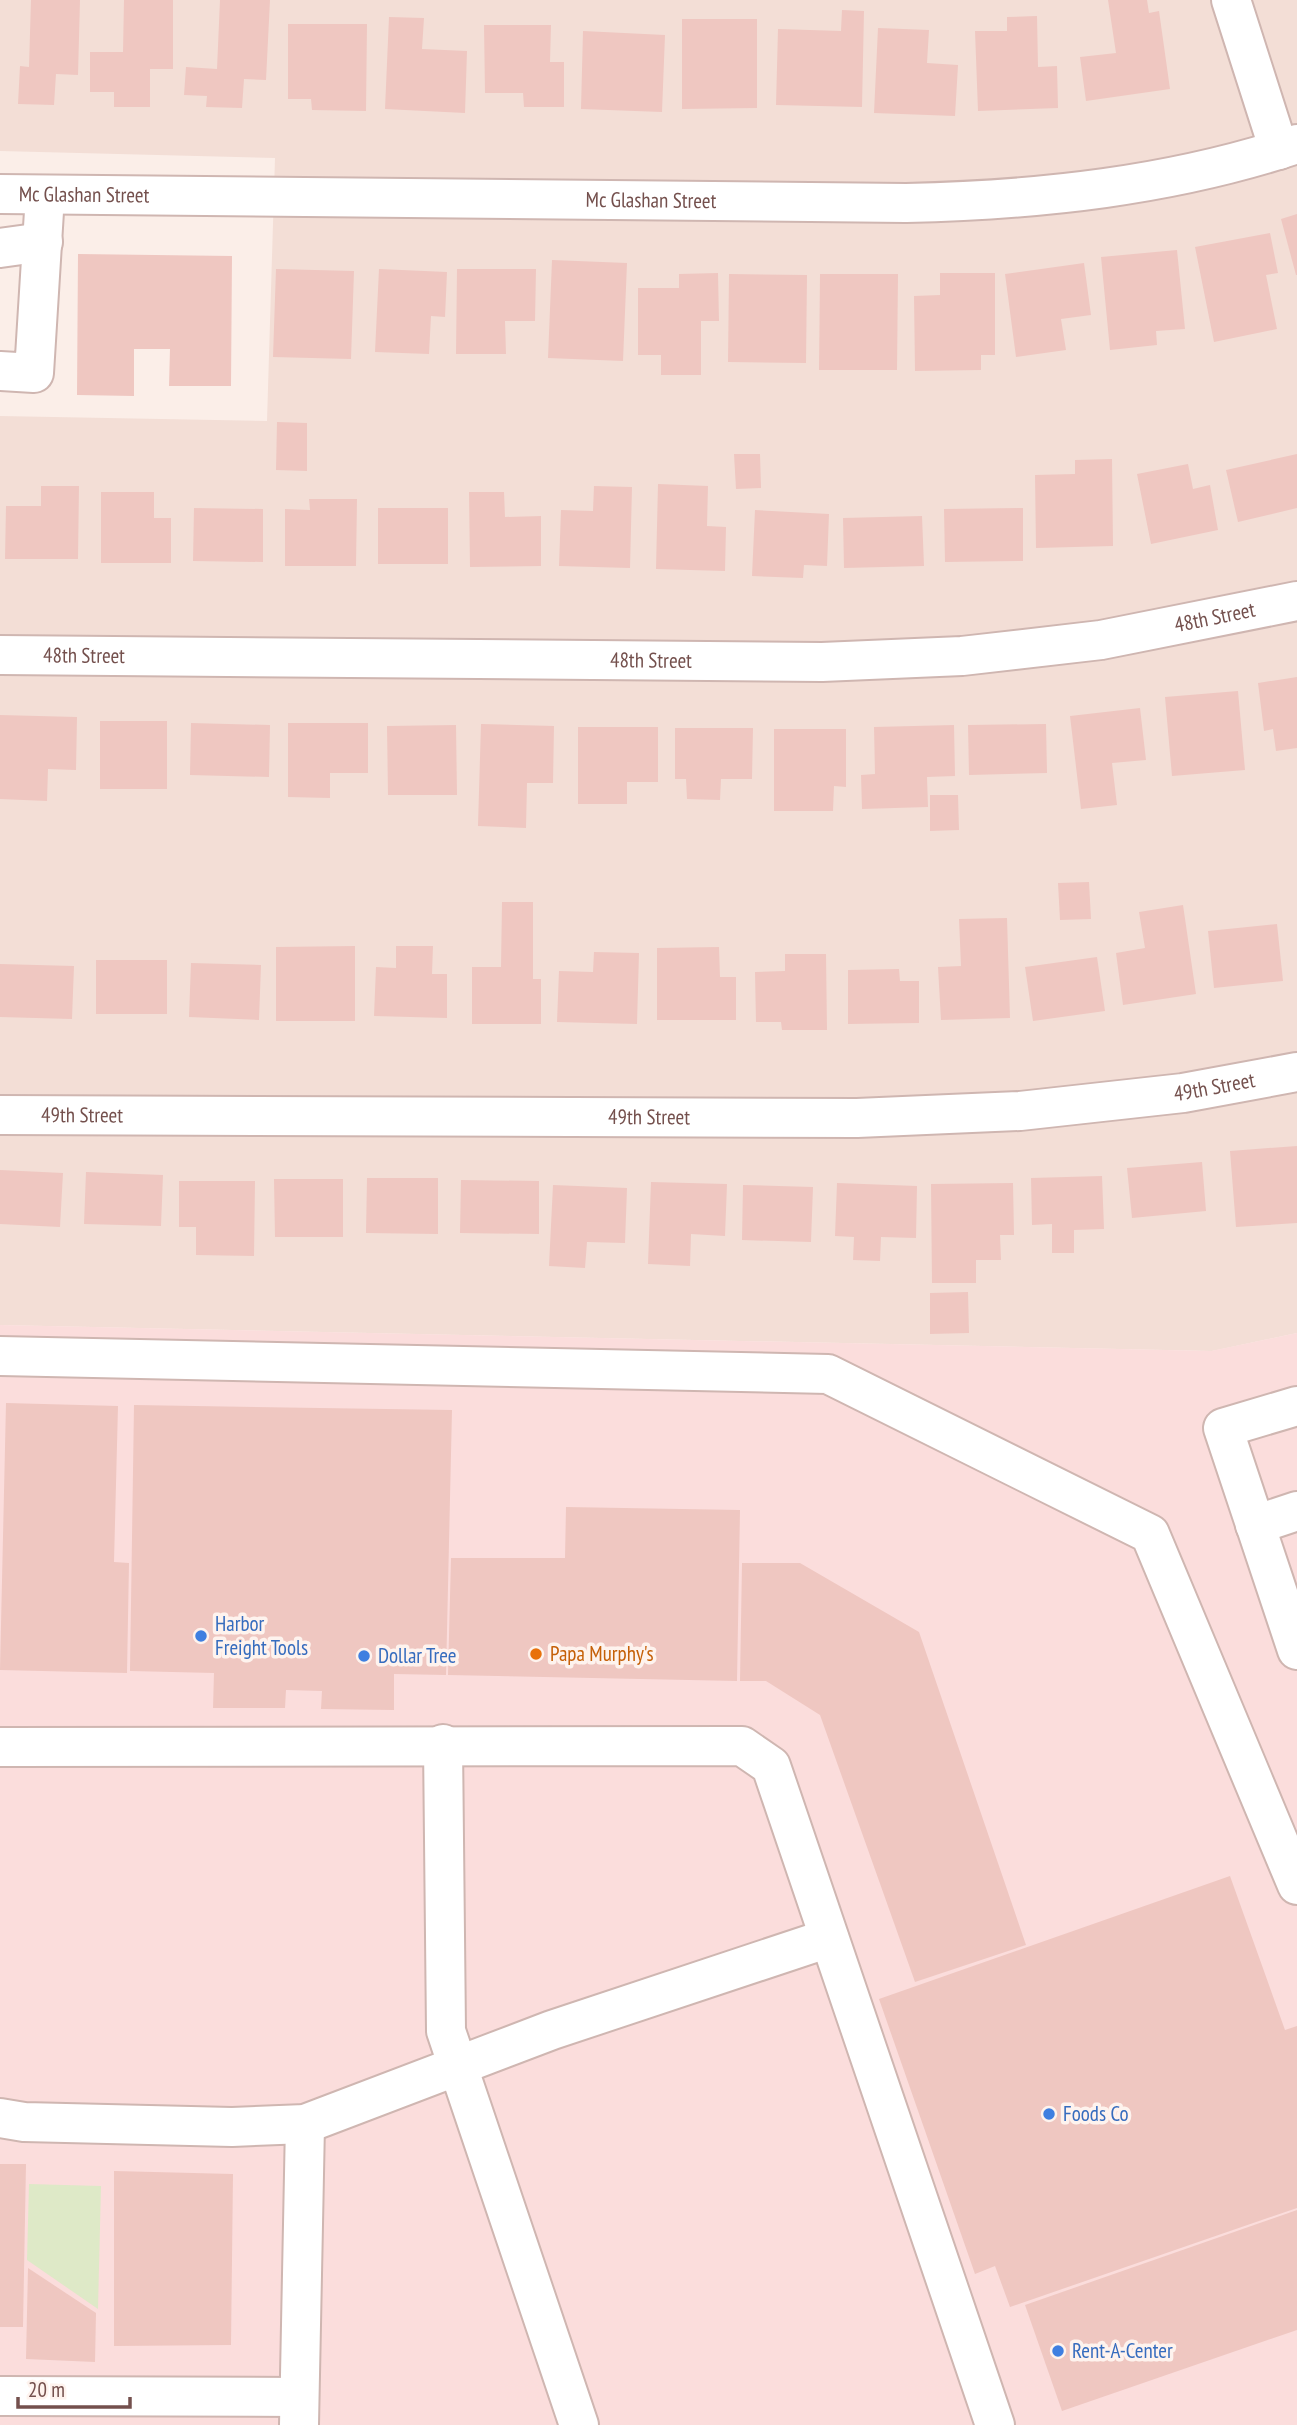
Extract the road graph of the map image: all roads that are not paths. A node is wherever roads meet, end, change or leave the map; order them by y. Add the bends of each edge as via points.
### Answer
1 (1231, 0) edge
2 (1288, 147) edge
3 (0, 194) edge
4 (45, 195) junction
5 (43, 242) junction
6 (0, 248) edge
7 (0, 371) edge
8 (1297, 601) edge
9 (0, 655) edge
10 (1297, 1072) edge
11 (0, 1115) edge
12 (0, 1356) edge
13 (1297, 1406) edge
14 (1297, 1511) edge
15 (1255, 1525) junction
16 (1297, 1650) edge
17 (443, 1744) junction
18 (0, 1747) edge
19 (1297, 1885) edge
20 (829, 1938) junction
21 (456, 2064) junction
22 (0, 2118) edge
23 (304, 2124) junction
24 (0, 2396) edge
25 (299, 2411) edge
26 (579, 2425) edge
27 (995, 2425) edge

1 - 2 street
2 - 4 street, Mc Glashan Street via 1172,177 995,201
3 - 4 street, Mc Glashan Street
4 - 5 street
5 - 6 street
5 - 7 street via 34,373
8 - 9 street, 48th Street via 1101,640 962,656 836,661
10 - 11 street, 49th Street via 1183,1093 1034,1109 857,1118
12 - 19 street via 828,1374 1150,1534
13 - 15 street via 1223,1428
14 - 15 street
15 - 16 street
17 - 18 street
17 - 20 street via 742,1746 771,1766
17 - 21 street via 446,2031
20 - 21 street
20 - 27 street
21 - 23 street
21 - 26 street
22 - 23 street via 232,2127
23 - 25 street
24 - 25 street

